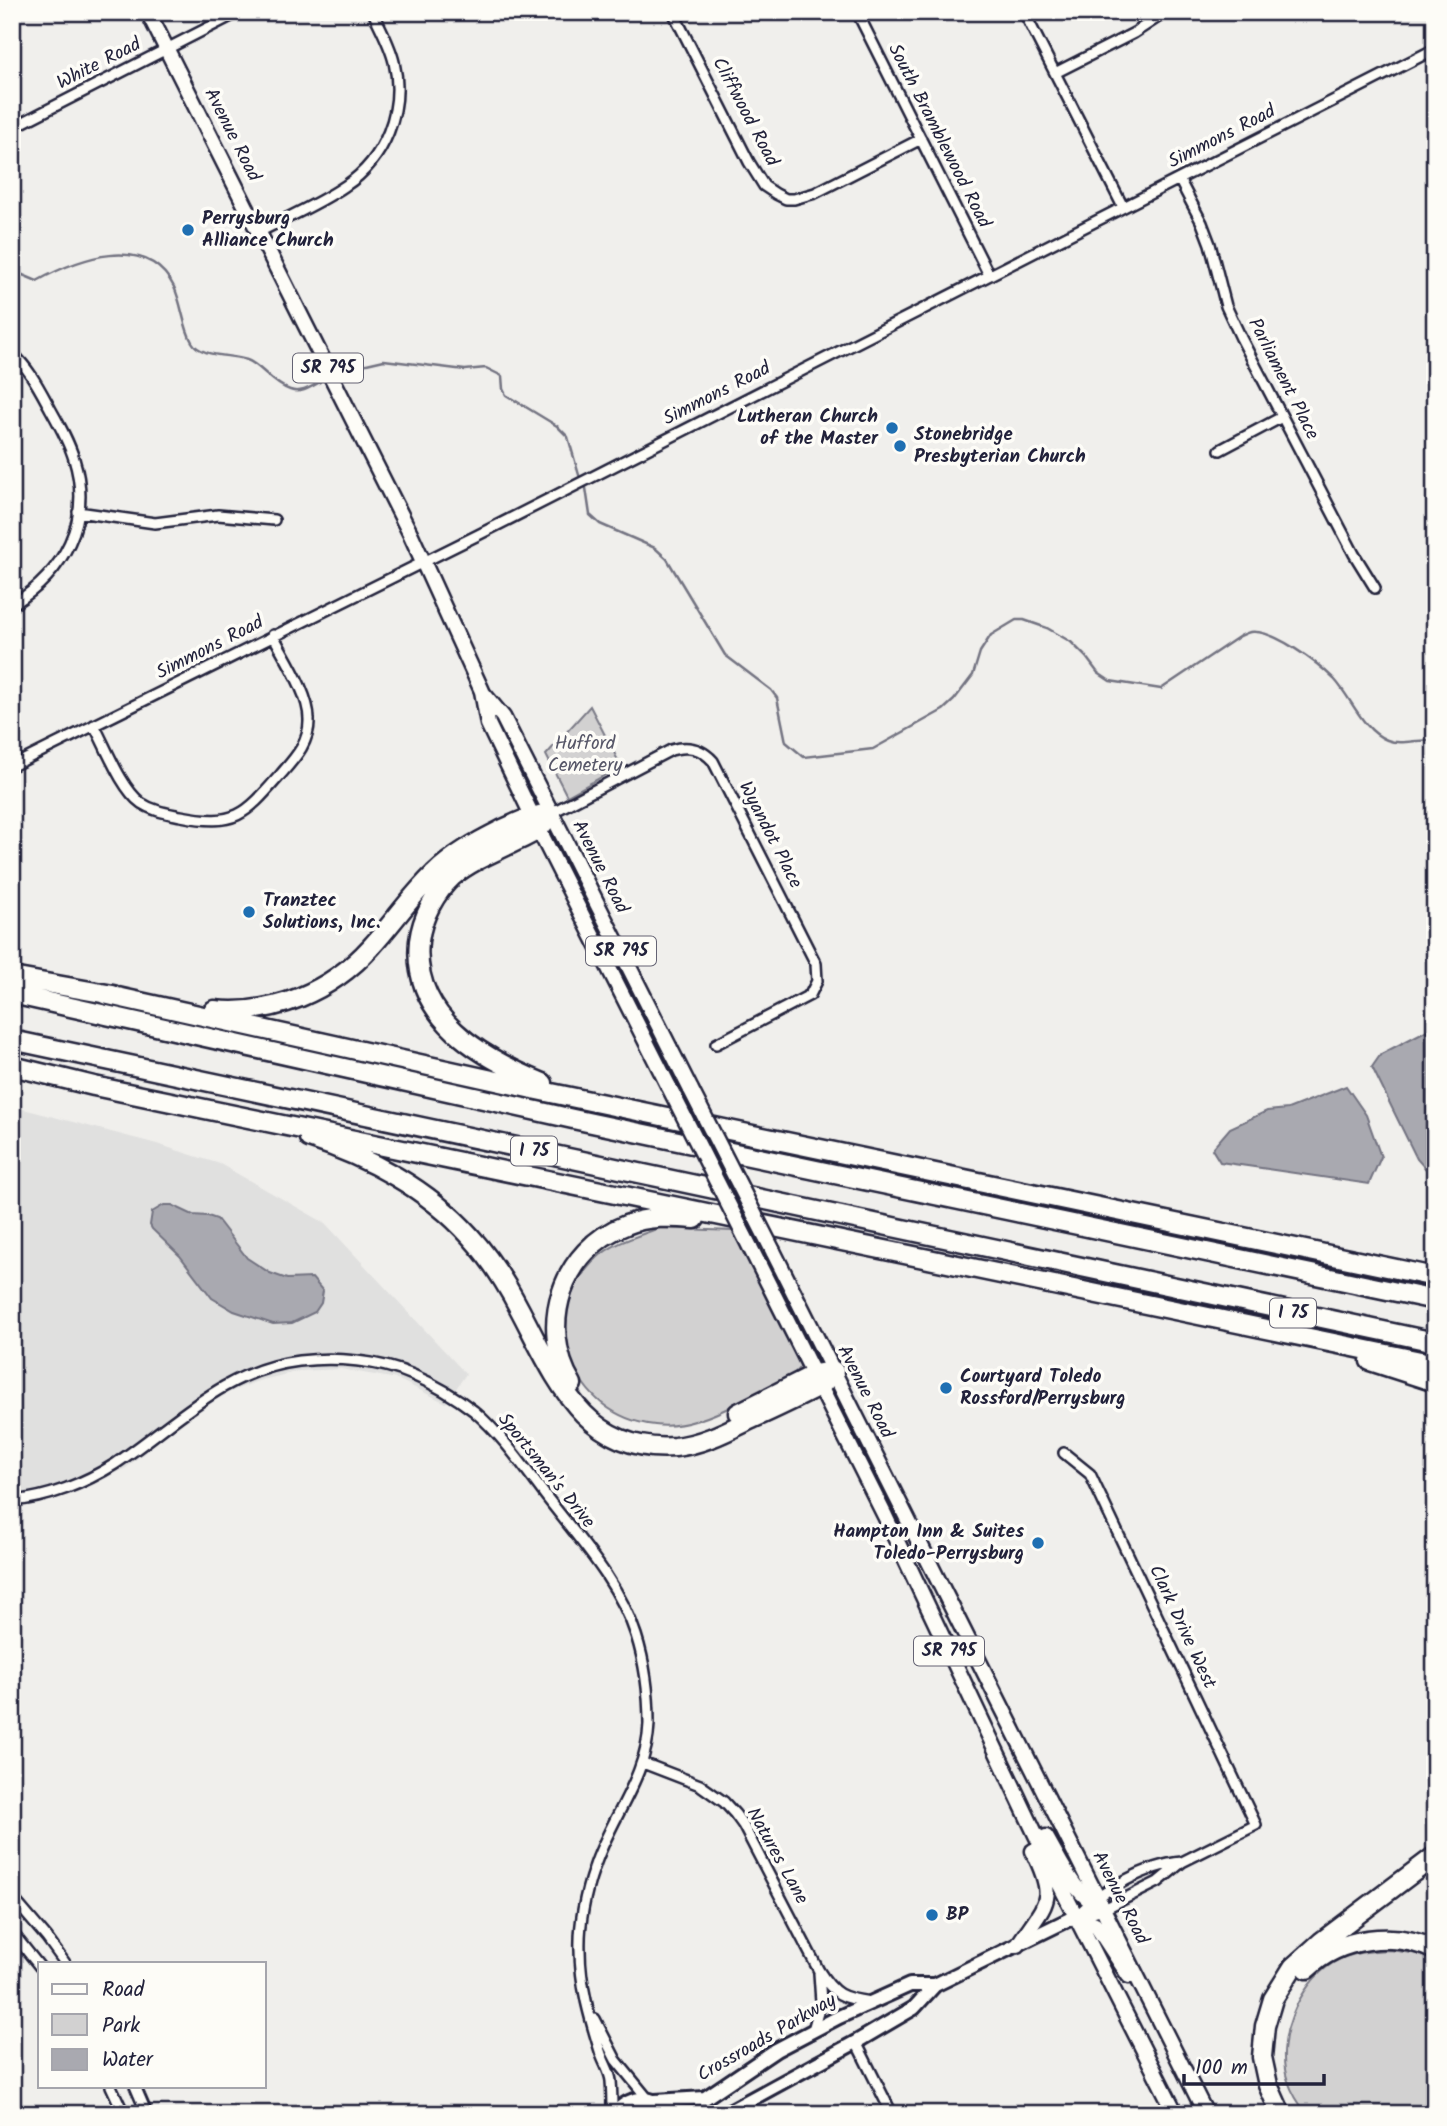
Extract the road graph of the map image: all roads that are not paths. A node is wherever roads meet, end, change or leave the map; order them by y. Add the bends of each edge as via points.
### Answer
1 (148, 12) edge
2 (239, 12) edge
3 (373, 12) edge
4 (673, 12) edge
5 (857, 12) edge
6 (1024, 12) edge
7 (1166, 12) edge
8 (1435, 48) edge
9 (167, 49) junction
10 (1055, 73) junction
11 (12, 128) edge
12 (921, 139) junction
13 (1179, 179) junction
14 (1123, 207) junction
15 (259, 232) junction
16 (989, 275) junction
17 (12, 353) edge
18 (1282, 417) junction
19 (1220, 450) dead end
20 (78, 512) junction
21 (274, 520) dead end
22 (423, 561) junction
23 (1375, 588) dead end
24 (12, 605) edge
25 (273, 635) junction
26 (482, 691) junction
27 (94, 725) junction
28 (12, 766) edge
29 (551, 813) junction
30 (535, 822) junction
31 (12, 977) edge
32 (12, 994) edge
33 (104, 994) junction
34 (12, 1040) edge
35 (716, 1044) dead end
36 (12, 1066) edge
37 (589, 1100) junction
38 (249, 1116) junction
39 (804, 1234) junction
40 (1435, 1277) edge
41 (1435, 1300) edge
42 (1435, 1342) edge
43 (1336, 1344) junction
44 (1435, 1364) edge
45 (834, 1371) junction
46 (818, 1380) junction
47 (1435, 1382) edge
48 (1065, 1453) dead end
49 (12, 1501) edge
50 (998, 1758) junction
51 (643, 1763) junction
52 (1435, 1856) edge
53 (1182, 1862) junction
54 (12, 1897) edge
55 (1097, 1903) junction
56 (1076, 1916) junction
57 (12, 1931) edge
58 (1018, 1945) junction
59 (1435, 1950) edge
60 (64, 1962) edge
61 (38, 1964) edge
62 (819, 1971) junction
63 (935, 1985) junction
64 (584, 1996) junction
65 (872, 2002) junction
66 (813, 2031) junction
67 (1167, 2035) junction
68 (856, 2042) junction
69 (112, 2088) edge
70 (136, 2088) edge
71 (651, 2100) junction
72 (124, 2114) edge
73 (147, 2114) edge
74 (613, 2114) edge
75 (670, 2114) edge
76 (724, 2114) edge
77 (892, 2114) edge
78 (1176, 2114) edge
79 (1206, 2114) edge
80 (1282, 2114) edge
81 (1295, 2114) edge

1 - 9 main road, Avenue Road / SR 795
2 - 9 street, White Road
3 - 15 street via 396,73 395,111 386,139 367,168 345,187
4 - 12 street, Cliffwood Road via 748,162 764,186 776,194 794,199 815,193
5 - 12 street, South Bramblewood Road
6 - 10 street
7 - 10 street
8 - 13 street, Simmons Road
9 - 11 street, White Road
9 - 15 main road, Avenue Road / SR 795
10 - 14 street
12 - 16 street, South Bramblewood Road
13 - 14 street, Simmons Road
13 - 18 street, Parliament Place via 1210,244 1226,306
14 - 16 street, Simmons Road
15 - 22 main road, Avenue Road / SR 795
16 - 22 street, Simmons Road
17 - 20 street via 28,370 74,459
18 - 19 street
18 - 23 street, Parliament Place
20 - 21 street via 155,523 218,515
20 - 24 street via 70,542 56,567
22 - 25 street, Simmons Road
22 - 26 main road, Avenue Road / SR 795
25 - 27 street, Simmons Road
25 - 27 street via 307,706 309,729 293,761 238,815 204,820 143,804 128,789
26 - 29 main road, Avenue Road / SR 795 via 503,717
26 - 30 main road, Avenue Road / SR 795 via 488,724
27 - 28 street, Simmons Road
29 - 30 highway
29 - 35 street, Wyandot Place via 671,750 695,749 713,761 818,974 810,995
29 - 45 main road, Avenue Road / SR 795, bridge
30 - 33 highway via 493,834 451,859 355,963 302,997 261,1008 219,1010
30 - 37 highway via 443,887 423,923 419,965 432,1004 460,1037 519,1073
30 - 46 main road, Avenue Road / SR 795, bridge
31 - 33 highway
32 - 41 highway, I 75 via 573,1119
33 - 37 highway
34 - 42 highway, I 75
36 - 38 highway
37 - 40 highway
38 - 39 highway
38 - 46 highway via 378,1167 448,1214 503,1279 564,1392 594,1423 618,1437 653,1446 688,1445 715,1437
39 - 43 highway
39 - 46 highway via 676,1217 627,1224 591,1246 573,1268 559,1300 555,1335 567,1376 591,1408 620,1427 654,1436 709,1427
43 - 44 highway
43 - 47 highway via 1353,1356
45 - 46 highway
45 - 55 main road, Avenue Road / SR 795
46 - 50 main road, Avenue Road / SR 795
48 - 53 street, Clark Drive West via 1090,1474 1256,1825
49 - 51 street, Sportsman's Drive via 89,1478 223,1385 270,1367 353,1360 411,1374 446,1392 499,1435 621,1600 643,1664 649,1727
50 - 55 main road via 1080,1894
50 - 56 main road, Avenue Road / SR 795
50 - 58 main road via 1048,1893 1044,1910
51 - 62 street, Natures Lane via 699,1785 735,1814
51 - 64 street, Sportsman's Drive via 594,1867 580,1949
52 - 80 highway via 1293,1967 1273,1999 1262,2057 1268,2085
53 - 55 street via 1159,1866
53 - 55 street via 1158,1882
54 - 60 street
55 - 56 street
55 - 56 street
55 - 67 main road, Avenue Road / SR 795
56 - 58 street, Crossroads Parkway
56 - 67 main road via 1095,1924
56 - 78 main road, Avenue Road / SR 795
57 - 61 street
58 - 63 street, Crossroads Parkway
59 - 81 highway via 1404,1940 1361,1941 1330,1952 1301,1976 1279,2014 1274,2043 1277,2073
62 - 65 street, Natures Lane via 839,1995
62 - 66 street, Natures Lane via 821,2002
63 - 65 street, Crossroads Parkway via 910,1985
63 - 68 street, Crossroads Parkway via 914,2008
64 - 71 street, Sportsman's Drive via 616,2060
64 - 74 street, Sportsman's Drive via 611,2078
65 - 66 street, Crossroads Parkway
66 - 71 street, Crossroads Parkway via 705,2098
67 - 79 main road, Avenue Road / SR 795
68 - 76 street, Crossroads Parkway
68 - 77 street
69 - 72 street
70 - 73 street
71 - 74 street, Crossroads Parkway via 631,2100
71 - 75 street

